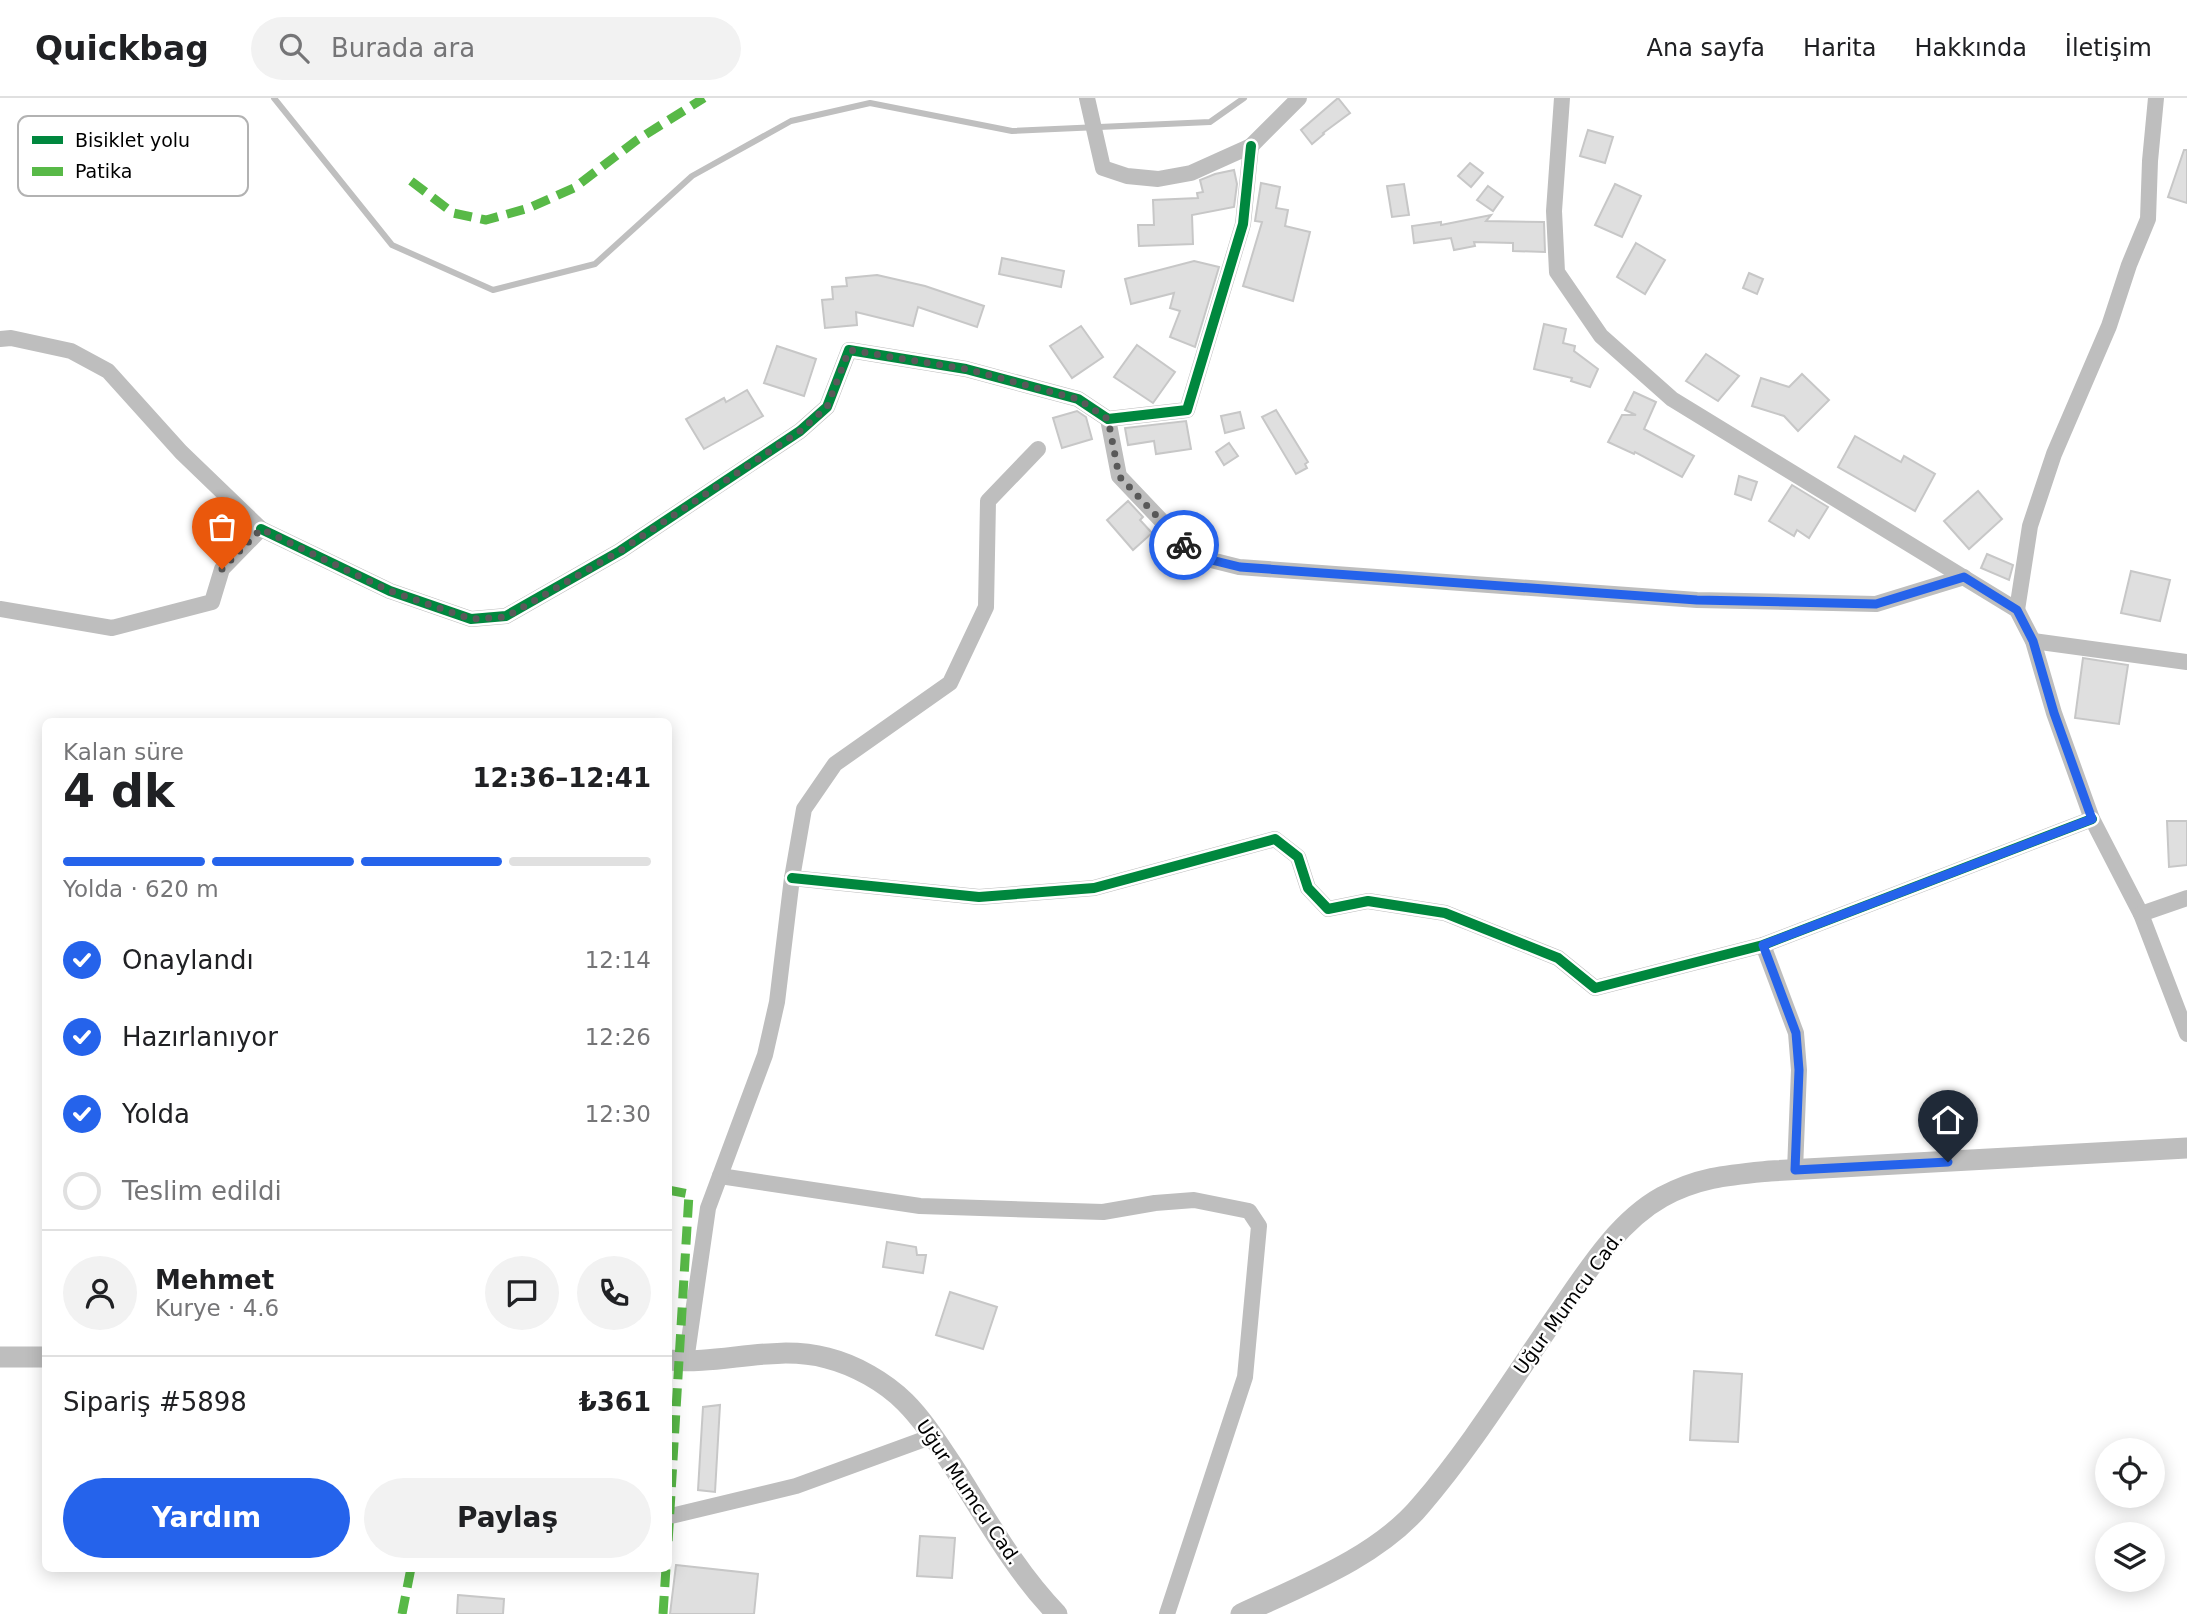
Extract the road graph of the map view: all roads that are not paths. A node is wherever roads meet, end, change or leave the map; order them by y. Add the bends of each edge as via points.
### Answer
1 (1299, 98) edge
2 (1562, 98) edge
3 (2156, 98) edge
4 (1088, 105) edge
5 (1251, 146) junction
6 (0, 339) edge
7 (1108, 419) junction
8 (1038, 449) dead end
9 (261, 529) junction
10 (1964, 577) junction
11 (0, 609) edge
12 (2017, 610) junction
13 (2033, 641) junction
14 (2187, 662) edge
15 (2092, 819) junction
16 (792, 877) junction
17 (2187, 898) edge
18 (2141, 914) junction
19 (1763, 945) junction
20 (2187, 1034) edge
21 (2187, 1148) edge
22 (1795, 1170) junction
23 (720, 1176) junction
24 (0, 1357) edge
25 (42, 1357) edge
26 (677, 1360) edge
27 (933, 1436) junction
28 (672, 1516) edge
29 (1056, 1614) edge
30 (1167, 1614) edge
31 (1241, 1614) edge

1 - 5 street
2 - 10 street via 1554,211 1557,272 1601,336 1672,399
3 - 12 street via 2148,219 2109,326 2054,454 2030,526
4 - 5 street via 1103,167 1128,176 1158,179 1191,173
5 - 7 street via 1242,224 1187,410
6 - 9 street via 71,351 108,372 181,452
7 - 9 street via 1078,399 966,369 849,350 827,407 800,431 620,551 506,617 471,619 390,591
7 - 10 street via 1119,476 1195,556 1240,567 1697,600 1876,604
8 - 16 street via 988,500 986,607 950,683 835,764 804,809
9 - 11 street via 222,569 212,602 112,628
10 - 12 street
12 - 13 street
13 - 14 street
13 - 15 street
15 - 18 street
15 - 19 street
16 - 19 street via 979,897 1094,888 1276,839 1298,857 1308,888 1328,909 1368,901 1444,913 1558,958 1595,988
16 - 23 street via 777,1002 765,1055
17 - 18 street
18 - 20 street
19 - 22 street via 1796,1033
21 - 22 street, Uğur Mumcu Cad.
22 - 31 street, Uğur Mumcu Cad. via 1704,1178 1661,1198 1626,1225 1581,1280 1420,1507 1377,1545
23 - 26 street via 708,1208
23 - 30 street via 920,1206 1103,1212 1194,1200 1250,1211 1259,1226 1245,1377
24 - 25 street
26 - 27 street, Uğur Mumcu Cad. via 776,1352 827,1358 868,1373 905,1401
27 - 28 street via 796,1486
27 - 29 street, Uğur Mumcu Cad. via 1011,1556

